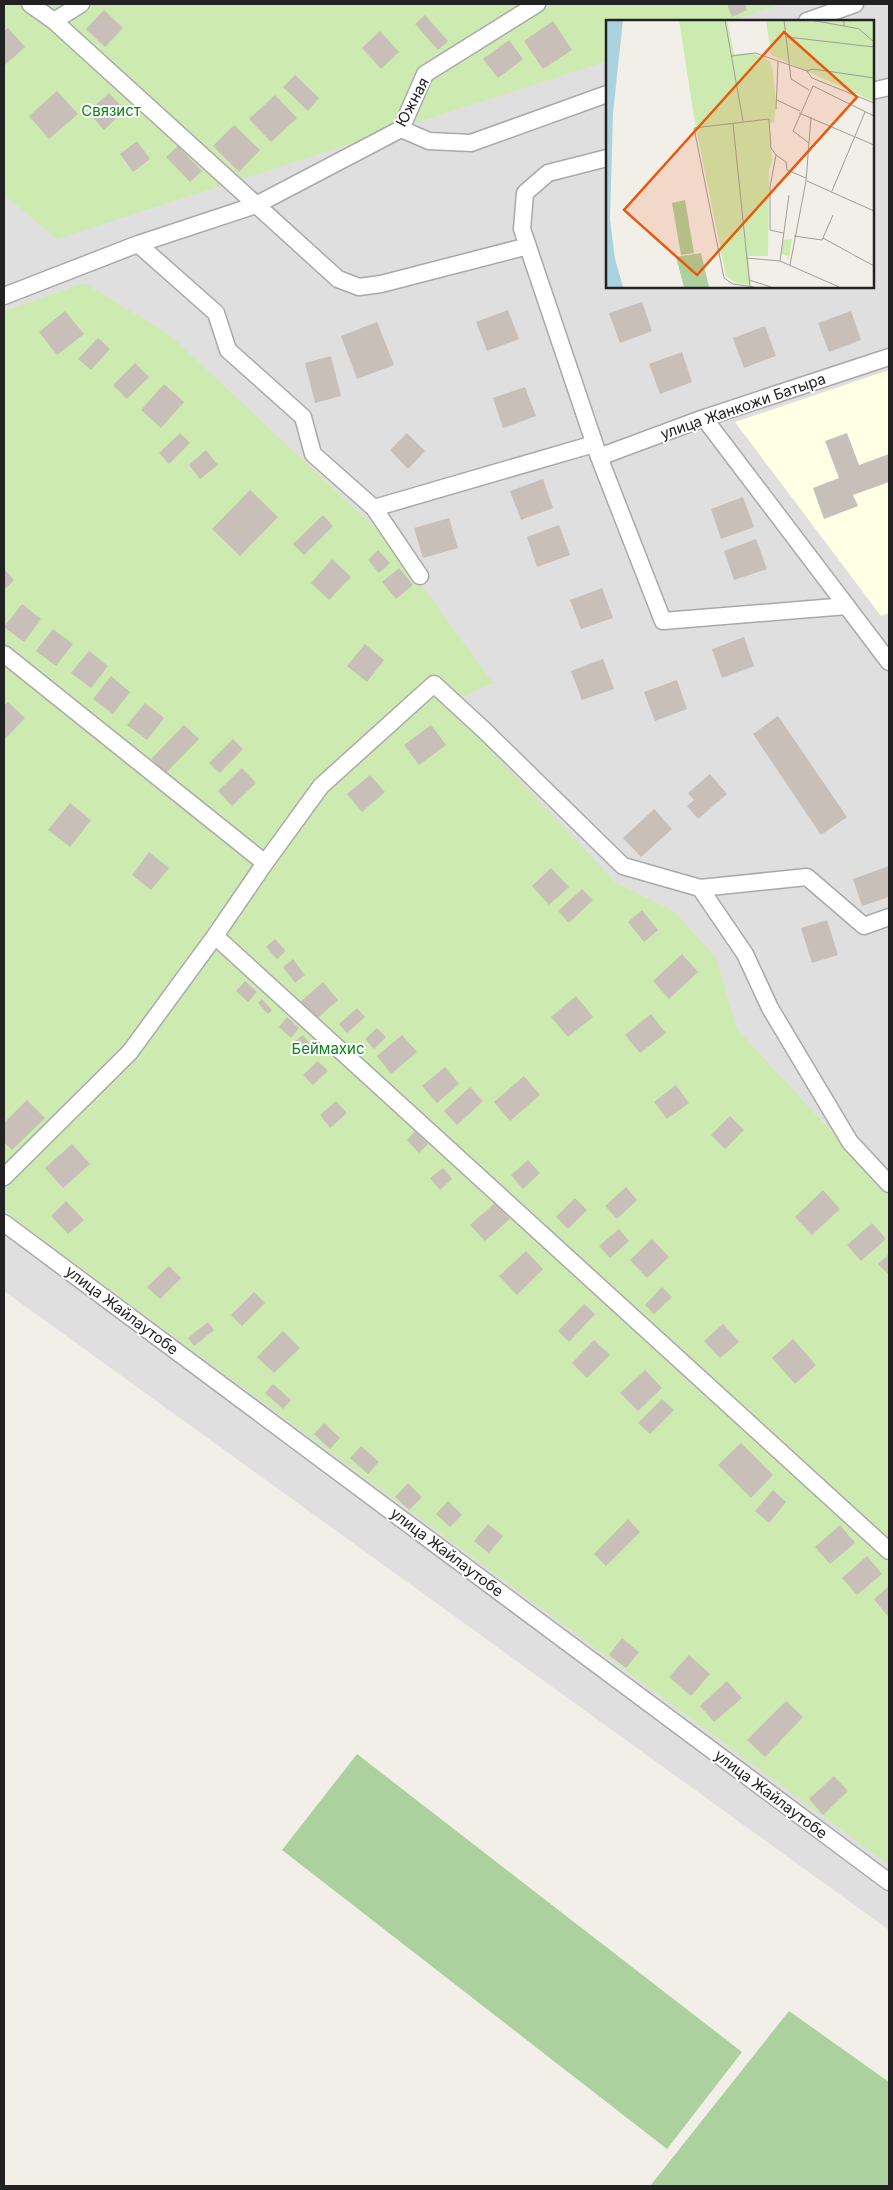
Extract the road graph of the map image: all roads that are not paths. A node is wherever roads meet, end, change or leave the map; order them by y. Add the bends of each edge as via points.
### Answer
1 (30, 4) edge
2 (81, 4) edge
3 (537, 4) edge
4 (855, 4) edge
5 (810, 20) edge
6 (54, 21) junction
7 (889, 87) edge
8 (873, 91) edge
9 (606, 94) edge
10 (402, 129) junction
11 (606, 158) edge
12 (256, 206) junction
13 (138, 244) junction
14 (528, 246) junction
15 (4, 296) edge
16 (889, 358) edge
17 (704, 418) junction
18 (596, 451) junction
19 (374, 508) junction
20 (420, 576) dead end
21 (847, 606) junction
22 (4, 654) edge
23 (889, 662) edge
24 (265, 863) junction
25 (700, 888) junction
26 (889, 917) edge
27 (215, 936) junction
28 (4, 1177) edge
29 (889, 1184) edge
30 (4, 1222) edge
31 (889, 1551) edge
32 (889, 1882) edge

1 - 6 street
2 - 6 street
3 - 10 street, Южная via 425,74
4 - 5 street
6 - 12 street
7 - 8 street
9 - 10 street via 471,143 429,141
10 - 12 street, Южная
11 - 14 street via 548,173 525,194 522,229
12 - 13 street, Южная
12 - 14 street via 338,279 359,287
13 - 15 street, Южная
13 - 19 street via 216,313 228,350 303,417 313,454
14 - 18 street
16 - 17 street, улица Жанкожи Батыра
17 - 18 street, улица Жанкожи Батыра
17 - 21 street
18 - 19 street, улица Жанкожи Батыра
18 - 21 street via 663,621
19 - 20 street
21 - 23 street
22 - 24 street
24 - 25 street via 321,786 434,684 623,866
24 - 27 street
25 - 26 street via 807,877 864,926
25 - 29 street via 745,954 770,1008 850,1142
27 - 28 street via 130,1052
27 - 31 street
30 - 32 street, улица Жайлаутобе

